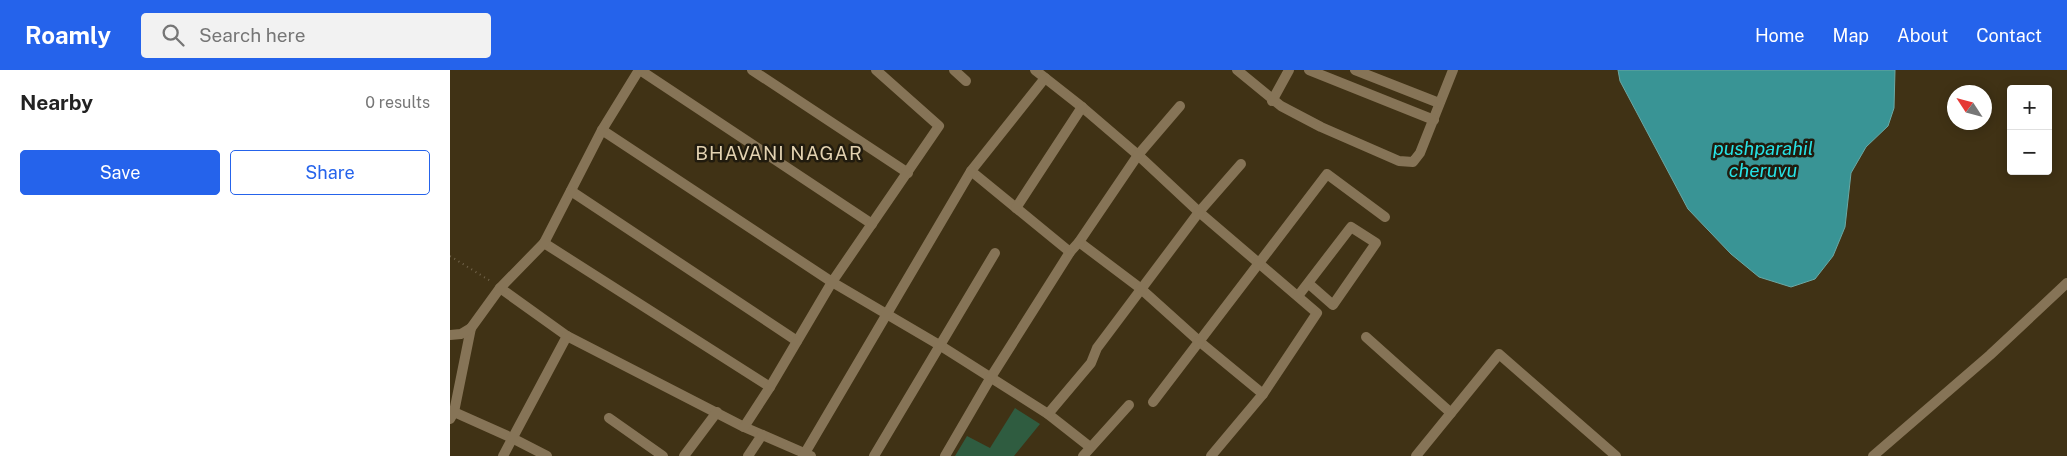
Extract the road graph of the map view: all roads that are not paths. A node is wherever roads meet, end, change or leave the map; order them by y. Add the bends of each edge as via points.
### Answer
1 (640, 70) edge
2 (752, 70) edge
3 (876, 70) edge
4 (954, 70) edge
5 (1035, 70) edge
6 (1237, 70) edge
7 (1288, 70) edge
8 (1308, 70) edge
9 (1355, 70) edge
10 (1452, 70) edge
11 (1045, 78) junction
12 (966, 81) dead end
13 (1272, 101) junction
14 (1439, 103) junction
15 (1180, 106) dead end
16 (1082, 107) junction
17 (1434, 120) junction
18 (602, 130) junction
19 (1138, 155) junction
20 (1241, 164) dead end
21 (971, 171) junction
22 (908, 174) junction
23 (571, 191) junction
24 (1016, 208) junction
25 (1199, 212) junction
26 (1385, 217) dead end
27 (872, 224) junction
28 (1079, 242) junction
29 (544, 243) junction
30 (1070, 252) junction
31 (995, 253) dead end
32 (1260, 263) junction
33 (832, 282) junction
34 (1308, 283) junction
35 (2067, 283) edge
36 (500, 288) junction
37 (1140, 288) junction
38 (1298, 296) junction
39 (886, 313) junction
40 (471, 328) junction
41 (450, 335) edge
42 (567, 336) junction
43 (1366, 337) dead end
44 (797, 341) junction
45 (1200, 342) junction
46 (940, 346) junction
47 (991, 377) junction
48 (770, 387) junction
49 (1263, 394) junction
50 (1154, 402) dead end
51 (1129, 405) dead end
52 (716, 412) junction
53 (1451, 412) junction
54 (1048, 414) junction
55 (452, 415) edge
56 (610, 418) dead end
57 (744, 427) junction
58 (762, 435) junction
59 (512, 438) junction
60 (1090, 447) junction
61 (808, 455) edge
62 (503, 456) edge
63 (547, 456) edge
64 (663, 456) edge
65 (684, 456) edge
66 (748, 456) edge
67 (874, 456) edge
68 (945, 456) edge
69 (1082, 456) edge
70 (1211, 456) edge
71 (1416, 456) edge
72 (1616, 456) edge
73 (1873, 456) edge

1 - 18 street
1 - 27 street
2 - 22 street
3 - 22 street via 939,126
4 - 12 street
5 - 11 street
6 - 13 street
7 - 13 street
8 - 17 street
9 - 14 street
10 - 14 street
11 - 16 street
11 - 21 street
13 - 17 street via 1321,127 1399,161 1413,162
14 - 17 street
15 - 19 street
16 - 19 street
16 - 24 street
18 - 23 street
18 - 33 street
19 - 25 street
19 - 28 street
20 - 25 street
21 - 24 street
21 - 39 street
22 - 27 street
23 - 29 street
23 - 44 street
24 - 30 street
25 - 32 street
25 - 37 street
26 - 32 street via 1327,174
27 - 33 street
28 - 30 street
28 - 37 street
29 - 36 street
29 - 48 street
30 - 47 street
31 - 46 street
32 - 38 street
32 - 45 street
33 - 39 street
33 - 44 street
34 - 34 street via 1351,227 1376,243 1333,305
34 - 38 street
35 - 73 street
36 - 40 street
36 - 42 street
37 - 45 street
37 - 54 street via 1097,348 1091,363
38 - 49 street via 1317,313
39 - 46 street
39 - 61 street
40 - 41 street via 461,334
40 - 55 street
42 - 52 street
42 - 59 street
43 - 53 street
44 - 48 street
45 - 49 street
45 - 50 street
46 - 47 street
46 - 67 street
47 - 54 street
47 - 68 street
48 - 57 street
49 - 70 street
51 - 60 street
52 - 57 street
52 - 65 street
53 - 71 street
53 - 72 street via 1499,354
54 - 60 street
55 - 59 street
56 - 64 street
57 - 58 street
58 - 61 street
58 - 66 street
59 - 62 street
59 - 63 street
60 - 69 street

